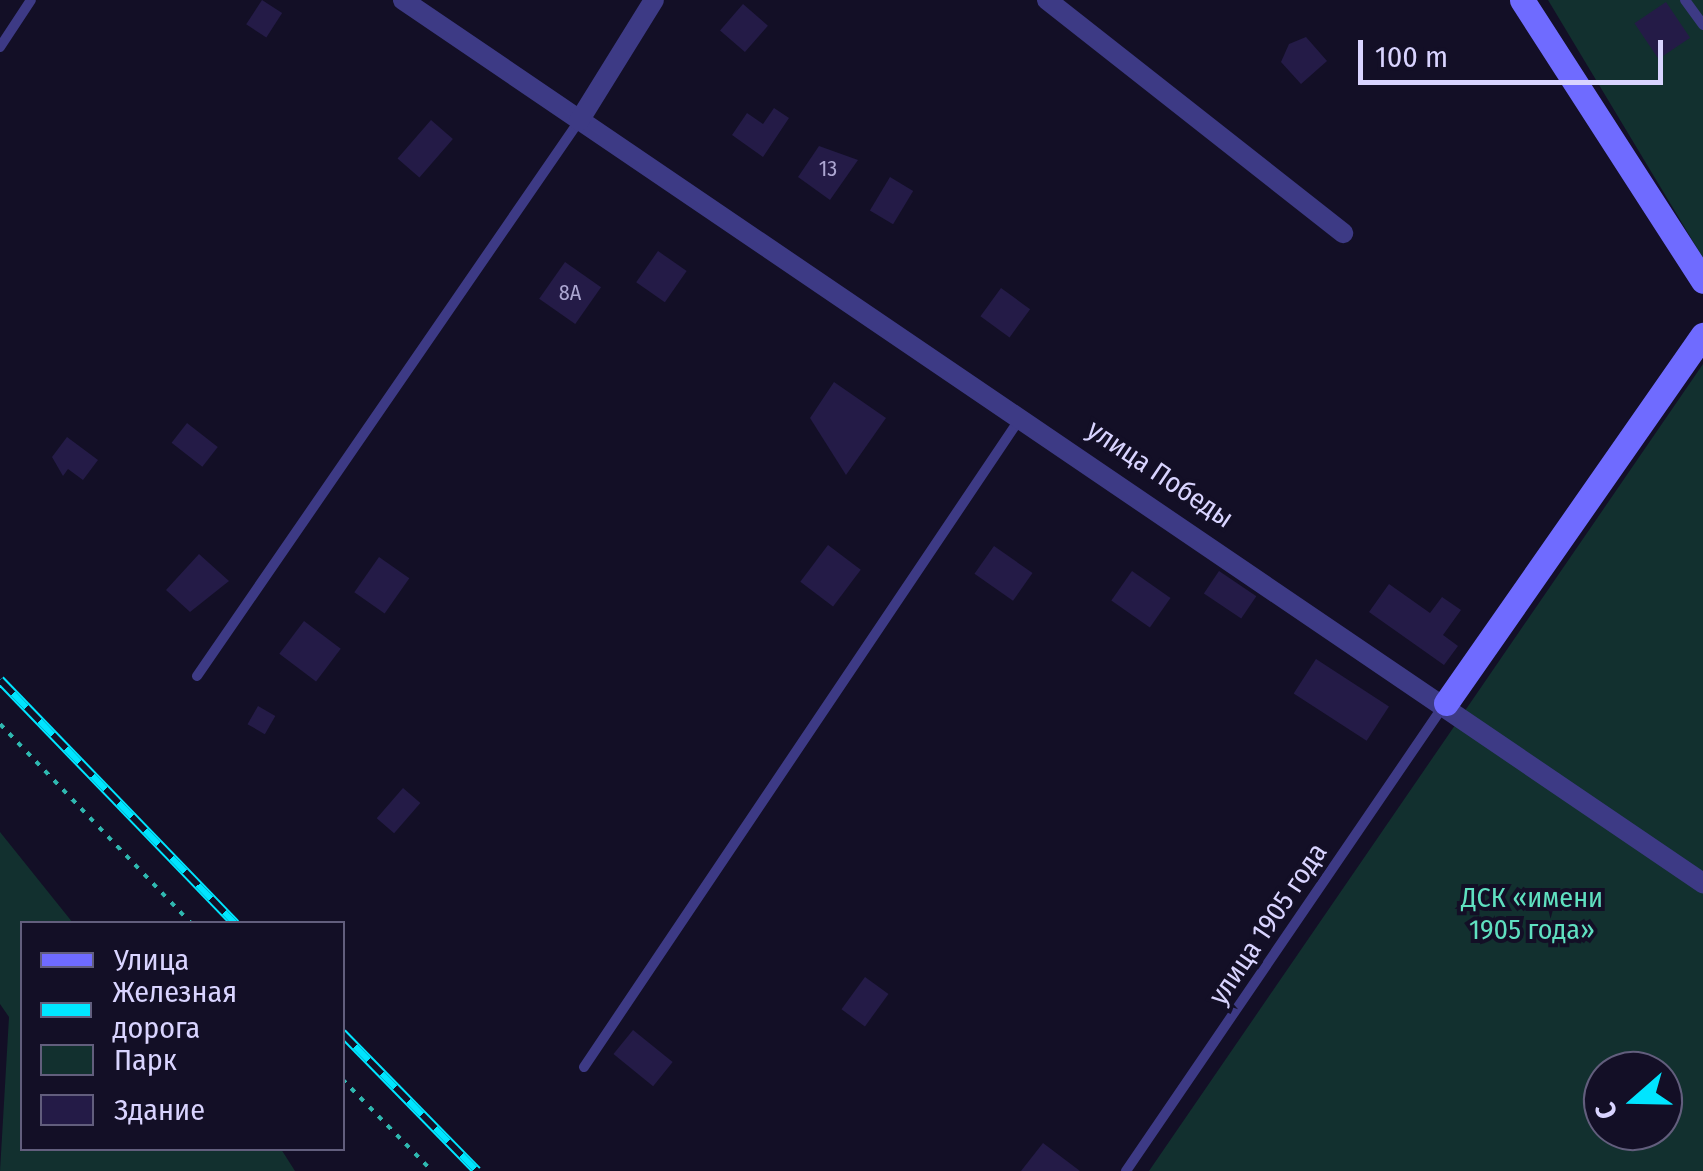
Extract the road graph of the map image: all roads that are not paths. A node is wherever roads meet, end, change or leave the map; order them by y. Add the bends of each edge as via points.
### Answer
1 (31, 0) edge
2 (403, 0) edge
3 (654, 0) edge
4 (1048, 0) edge
5 (1522, 0) edge
6 (1685, 0) edge
7 (1703, 25) edge
8 (0, 47) edge
9 (579, 121) junction
10 (1344, 233) dead end
11 (1703, 281) edge
12 (1703, 334) edge
13 (1023, 414) junction
14 (197, 676) dead end
15 (1446, 703) junction
16 (1703, 883) edge
17 (584, 1068) dead end
18 (1126, 1171) edge

1 - 8 lane
2 - 9 street, улица Победы
3 - 9 street
4 - 10 street
5 - 11 street
6 - 7 lane
9 - 13 street, улица Победы
9 - 14 lane
12 - 15 street
13 - 15 street, улица Победы
13 - 17 lane
15 - 16 street, улица Победы
15 - 18 lane, улица 1905 года

